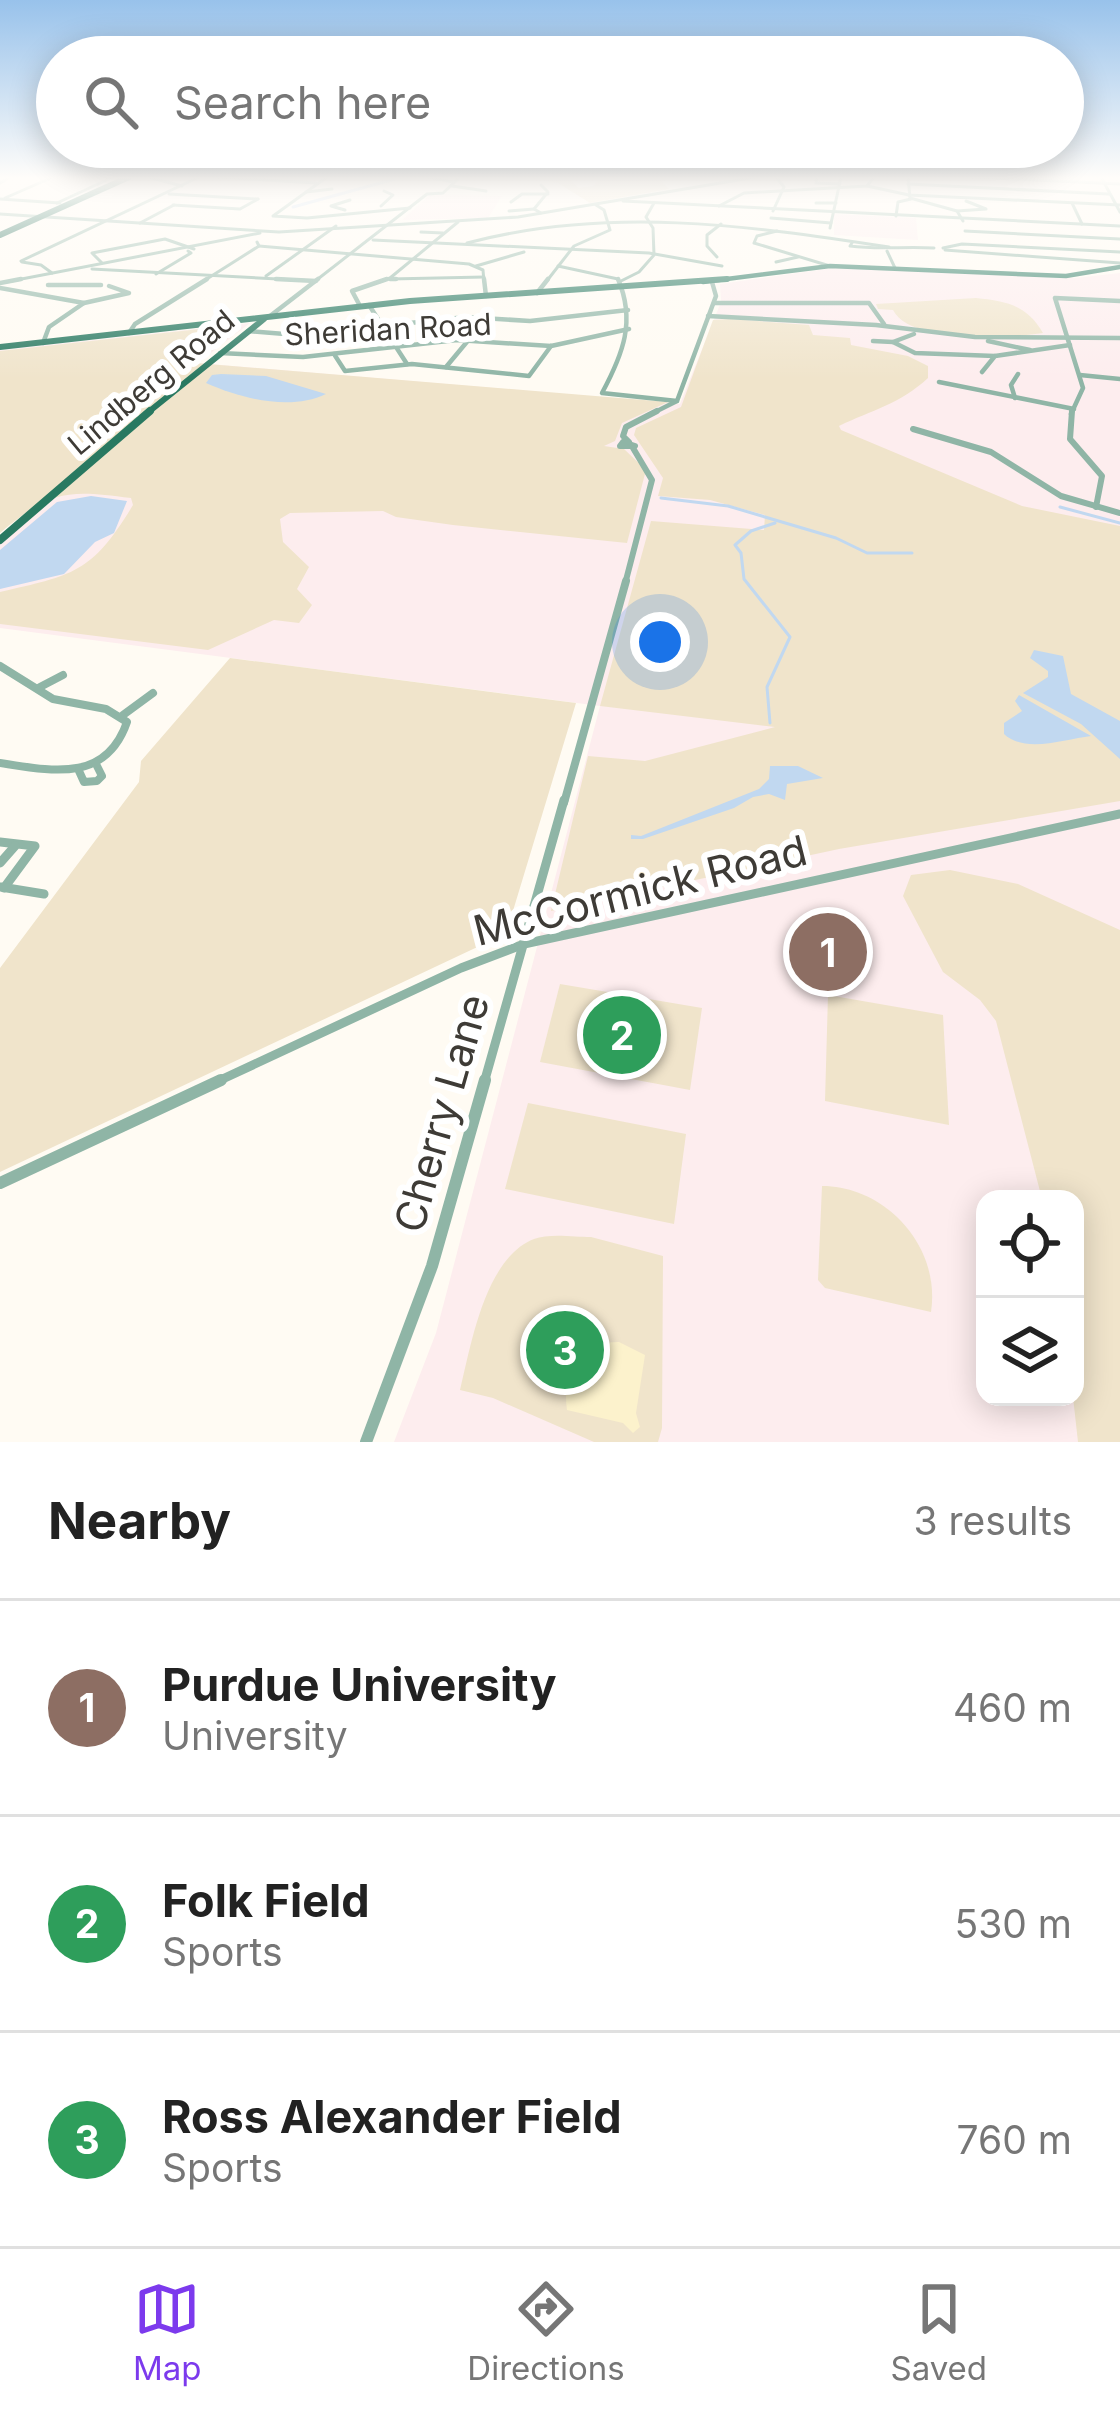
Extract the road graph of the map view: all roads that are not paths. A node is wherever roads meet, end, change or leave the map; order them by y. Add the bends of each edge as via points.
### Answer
1 (54, 244) edge
2 (117, 244) edge
3 (135, 244) edge
4 (178, 244) edge
5 (216, 244) edge
6 (312, 244) edge
7 (367, 244) edge
8 (431, 244) edge
9 (479, 244) edge
10 (581, 244) edge
11 (652, 244) edge
12 (707, 244) edge
13 (758, 244) edge
14 (802, 244) edge
15 (850, 244) edge
16 (967, 244) edge
17 (968, 244) edge
18 (975, 244) edge
19 (1064, 244) edge
20 (259, 246) joint
21 (1016, 246) junction
22 (120, 247) junction
23 (190, 249) junction
24 (571, 249) junction
25 (888, 249) junction
26 (1066, 249) junction
27 (305, 250) junction
28 (531, 250) junction
29 (804, 250) junction
30 (940, 250) junction
31 (356, 253) junction
32 (653, 253) junction
33 (970, 255) junction
34 (718, 257) dead end
35 (414, 258) junction
36 (1019, 258) junction
37 (1071, 260) junction
38 (1120, 261) edge
39 (776, 262) dead end
40 (103, 264) junction
41 (476, 266) junction
42 (559, 266) junction
43 (722, 266) dead end
44 (830, 266) junction
45 (89, 267) junction
46 (896, 268) junction
47 (973, 272) junction
48 (156, 274) junction
49 (1023, 274) junction
50 (1079, 275) junction
51 (54, 276) junction
52 (484, 277) junction
53 (209, 278) junction
54 (264, 278) junction
55 (388, 279) junction
56 (618, 279) junction
57 (318, 281) junction
58 (712, 282) junction
59 (0, 285) edge
60 (48, 285) junction
61 (100, 285) dead end
62 (109, 286) dead end
63 (624, 288) junction
64 (33, 293) junction
65 (537, 293) junction
66 (485, 296) junction
67 (1120, 301) edge
68 (84, 303) junction
69 (714, 303) junction
70 (369, 305) junction
71 (360, 306) junction
72 (281, 308) junction
73 (628, 310) junction
74 (291, 314) junction
75 (269, 316) junction
76 (708, 316) junction
77 (487, 318) junction
78 (255, 321) junction
79 (382, 326) junction
80 (884, 326) junction
81 (629, 329) junction
82 (248, 331) junction
83 (129, 332) junction
84 (1066, 334) junction
85 (1120, 338) edge
86 (45, 340) junction
87 (469, 340) junction
88 (873, 341) dead end
89 (892, 342) junction
90 (1070, 345) junction
91 (0, 346) edge
92 (551, 346) junction
93 (396, 347) junction
94 (1030, 350) junction
95 (218, 352) junction
96 (334, 354) junction
97 (995, 356) junction
98 (407, 364) junction
99 (446, 368) junction
100 (982, 372) dead end
101 (1018, 374) dead end
102 (1080, 375) junction
103 (1120, 379) edge
104 (939, 382) dead end
105 (1015, 400) junction
106 (677, 401) junction
107 (1074, 410) junction
108 (913, 429) dead end
109 (1096, 507) junction
110 (1120, 513) edge
111 (0, 540) edge
112 (0, 667) edge
113 (63, 675) dead end
114 (40, 687) junction
115 (153, 693) dead end
116 (123, 715) junction
117 (0, 764) edge
118 (96, 764) junction
119 (79, 771) junction
120 (1120, 814) edge
121 (0, 842) edge
122 (15, 845) junction
123 (0, 863) edge
124 (2, 887) edge
125 (44, 894) dead end
126 (524, 944) junction
127 (0, 1183) edge
128 (366, 1442) edge

1 - 51 street via 21,261
2 - 22 street
3 - 22 street
4 - 23 street
5 - 23 street
6 - 27 street
7 - 31 street, Lindberg Road
8 - 35 street
9 - 28 street
10 - 24 street
11 - 32 street
12 - 34 street
13 - 29 street
14 - 29 street
15 - 25 street
16 - 30 street
17 - 33 street
18 - 21 street
19 - 26 street
20 - 27 street
20 - 53 street
21 - 26 street
21 - 36 street
22 - 40 street via 92,253
23 - 40 street
23 - 48 street
24 - 28 street
24 - 32 street
24 - 42 street
25 - 30 street
25 - 46 street
26 - 37 street
26 - 38 street
27 - 31 street
27 - 54 street
28 - 41 street
29 - 39 street
29 - 44 street
30 - 33 street
31 - 35 street
31 - 57 street, Lindberg Road
32 - 43 street
32 - 56 street via 639,272
33 - 36 street
33 - 47 street
35 - 41 street
35 - 55 street
36 - 37 street
36 - 49 street
37 - 38 street
37 - 50 street
38 - 49 main road via 1075,277
38 - 50 main road
40 - 45 street
41 - 52 street
42 - 56 street
42 - 65 street
44 - 46 main road
44 - 58 main road
45 - 48 street
45 - 51 street
46 - 47 main road
47 - 49 main road
48 - 53 street
49 - 50 main road
51 - 59 street
51 - 60 street
52 - 55 street
52 - 66 street
53 - 54 street
53 - 83 street
54 - 57 street
55 - 71 street via 353,290
56 - 63 street
57 - 72 street, Lindberg Road
58 - 63 main road
58 - 69 street
59 - 64 street
60 - 61 street
60 - 64 street
62 - 68 street via 129,293
63 - 65 main road
63 - 73 street
64 - 68 street
65 - 66 main road
66 - 70 main road
67 - 84 street via 1055,298
68 - 86 street via 49,327
69 - 76 street
69 - 80 street via 869,302
70 - 71 main road
70 - 79 street
71 - 74 main road
72 - 74 main road
72 - 75 street, Lindberg Road
73 - 77 street
73 - 81 street
74 - 75 main road
75 - 78 main road, Lindberg Road
76 - 80 street
76 - 106 street
77 - 79 street
77 - 87 street
78 - 82 main road, Lindberg Road
78 - 83 main road
78 - 83 main road
79 - 82 street
79 - 93 street
80 - 84 street via 981,338
81 - 92 street, Sheridan Road
81 - 106 street via 602,393
82 - 95 main road, Lindberg Road
83 - 86 main road
84 - 85 street
84 - 90 street
86 - 91 main road
87 - 92 street, Sheridan Road
87 - 93 street, Sheridan Road
87 - 99 street
88 - 89 street
89 - 94 street via 914,334
89 - 97 street via 915,353
90 - 94 street
90 - 102 street
92 - 99 street via 533,375
93 - 96 street, Sheridan Road
93 - 98 street
94 - 97 street
95 - 96 street, Sheridan Road
95 - 111 main road, Lindberg Road
96 - 98 street via 345,370
97 - 100 street
98 - 99 street
101 - 105 street
102 - 103 street
102 - 107 street
104 - 105 street
105 - 107 street
106 - 126 street, Cherry Lane via 625,428 652,489
107 - 109 street via 1070,439 1103,480
108 - 109 street via 991,452 1061,496
109 - 110 street
112 - 114 street
113 - 114 street
114 - 116 street via 61,702
115 - 116 street
116 - 118 street via 124,734
117 - 119 street
118 - 119 street
118 - 119 street via 97,781 84,782
120 - 126 street, McCormick Road
121 - 122 street
122 - 123 street
122 - 124 street via 35,850
124 - 125 street
126 - 127 street, McCormick Road
126 - 128 street, Cherry Lane via 413,1324

